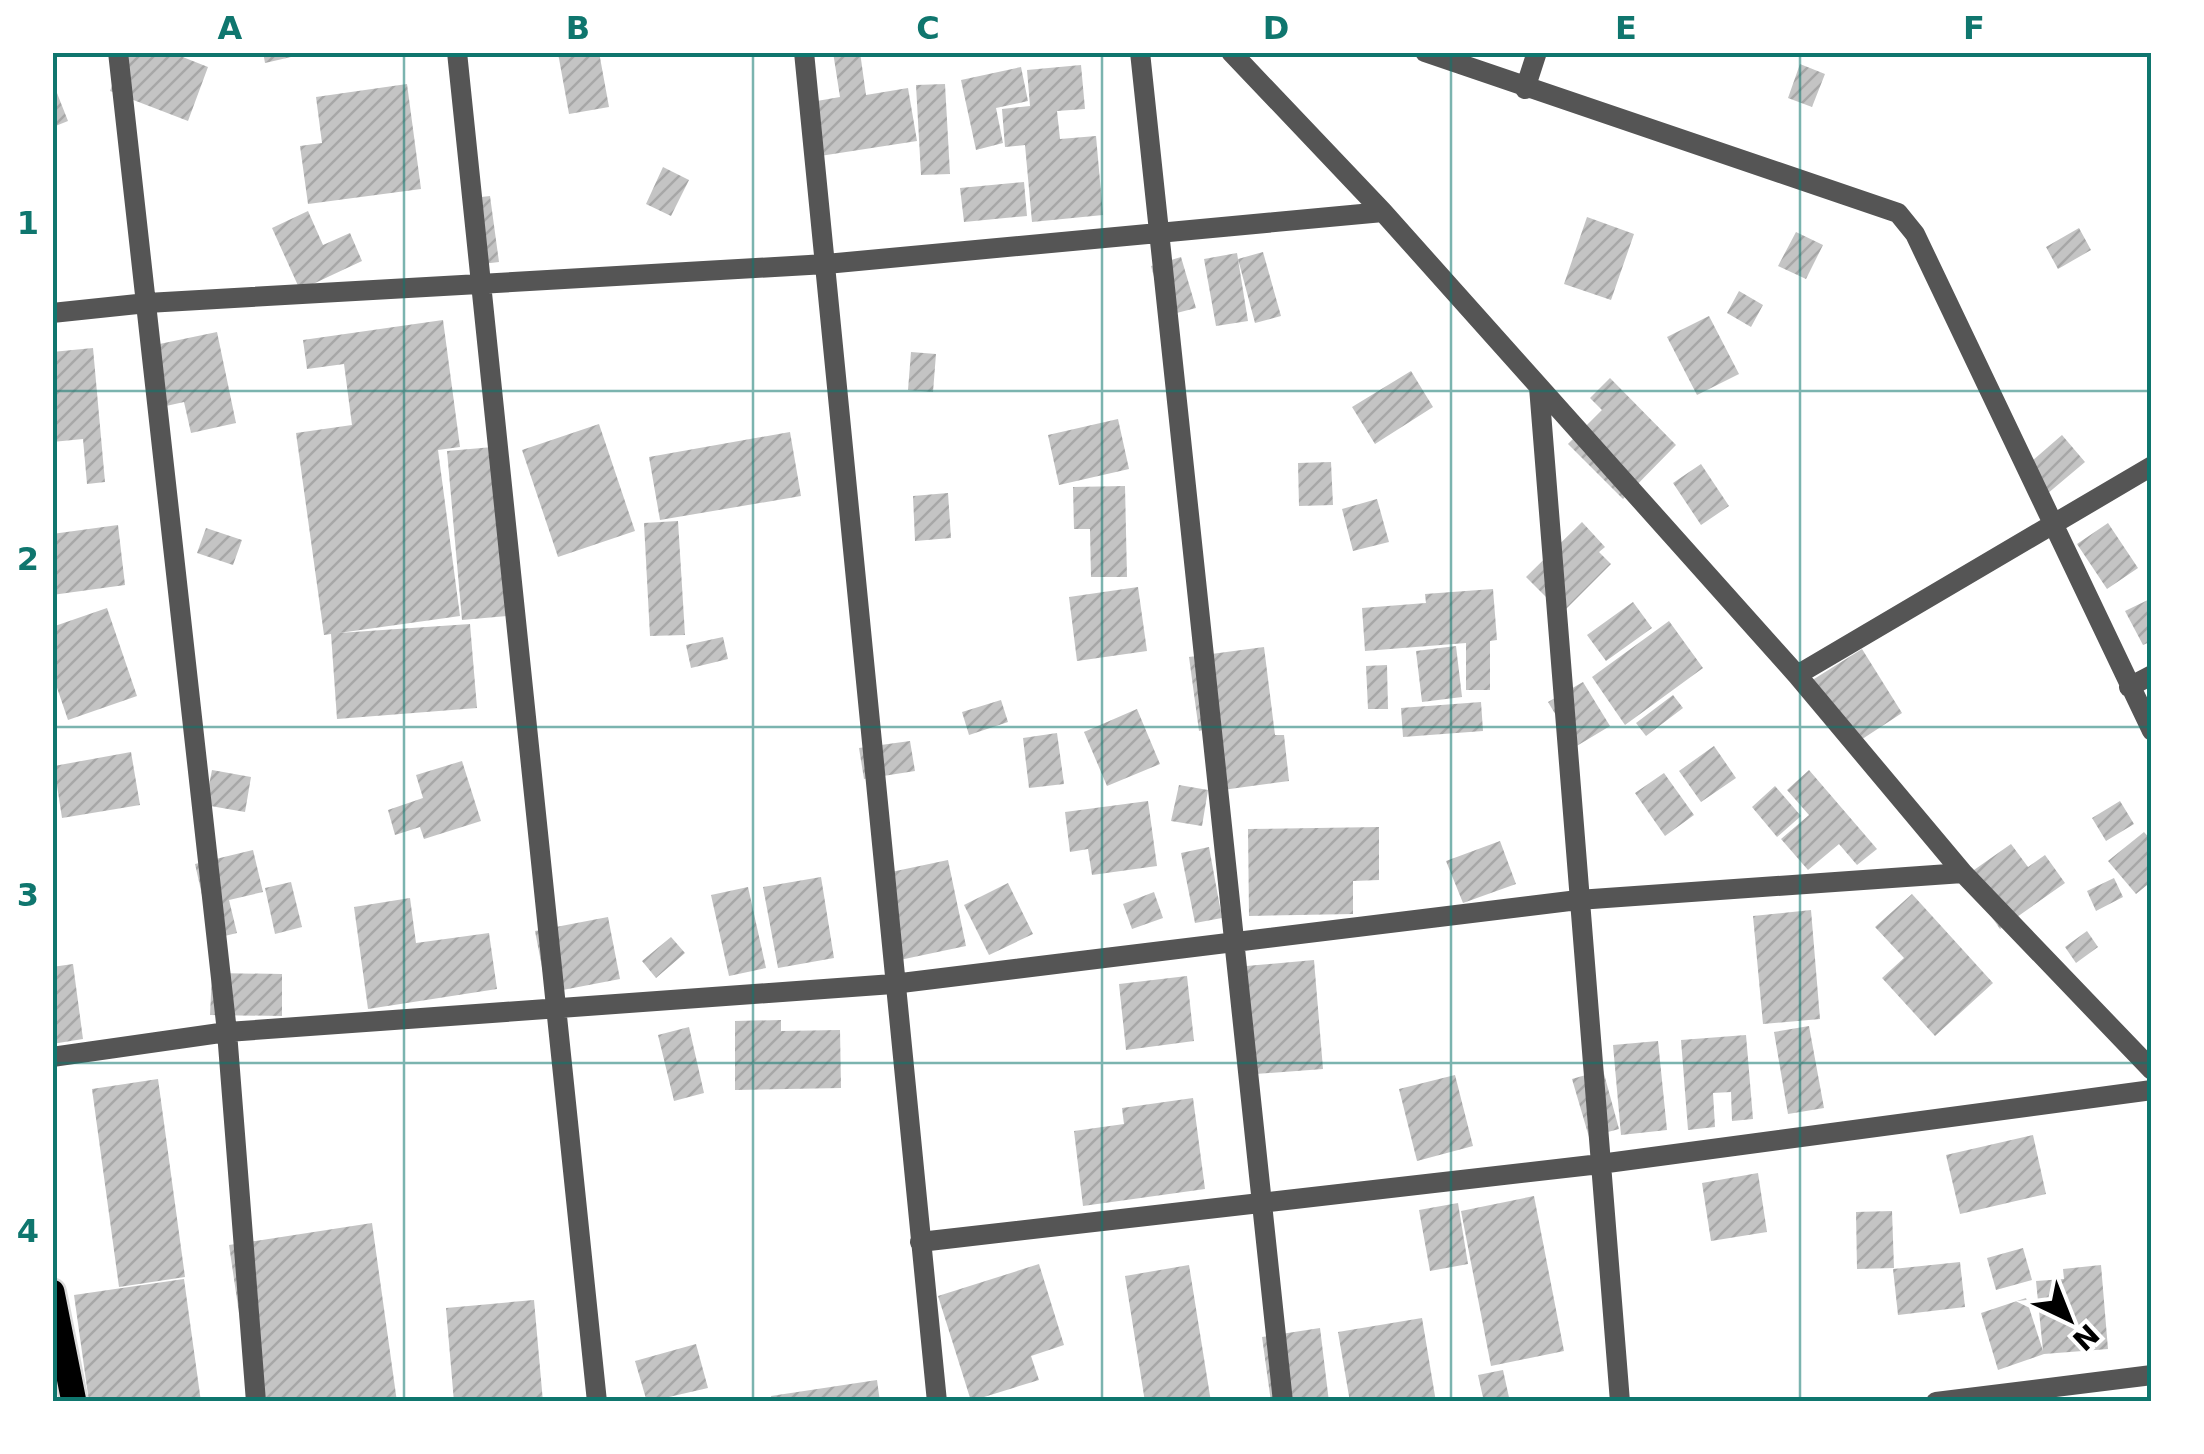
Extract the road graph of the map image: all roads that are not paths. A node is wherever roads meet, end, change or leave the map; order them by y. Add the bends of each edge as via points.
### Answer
1 (118, 52) edge
2 (457, 52) edge
3 (804, 52) edge
4 (1140, 52) edge
5 (1231, 52) edge
6 (1425, 52) edge
7 (1537, 52) edge
8 (1525, 89) junction
9 (1383, 212) junction
10 (1158, 236) junction
11 (826, 264) junction
12 (483, 282) junction
13 (147, 303) junction
14 (52, 313) edge
15 (1539, 387) junction
16 (2152, 466) edge
17 (2049, 523) junction
18 (1796, 674) junction
19 (2152, 674) edge
20 (2129, 687) junction
21 (2152, 731) edge
22 (1963, 873) junction
23 (1578, 900) junction
24 (1232, 945) junction
25 (893, 984) junction
26 (554, 1009) junction
27 (227, 1032) junction
28 (52, 1057) edge
29 (2152, 1070) edge
30 (2152, 1090) edge
31 (1600, 1164) junction
32 (1260, 1203) junction
33 (920, 1242) junction
34 (52, 1292) edge
35 (2152, 1375) edge
36 (74, 1402) edge
37 (256, 1402) edge
38 (597, 1402) edge
39 (937, 1402) edge
40 (1283, 1402) edge
41 (1620, 1402) edge
42 (1936, 1402) edge

1 - 13 street
2 - 12 street
3 - 11 street
4 - 10 street
5 - 9 street
6 - 8 street
7 - 8 street
8 - 17 street via 1898,213 1915,234
9 - 10 street
9 - 15 street
10 - 11 street
10 - 24 street
11 - 12 street
11 - 25 street
12 - 13 street
12 - 26 street
13 - 14 street
13 - 27 street
15 - 18 street
15 - 23 street
16 - 17 street
17 - 18 street
17 - 20 street
18 - 22 street
19 - 20 street
20 - 21 street
22 - 23 street
22 - 29 street
23 - 24 street
23 - 31 street
24 - 25 street
24 - 32 street
25 - 26 street
25 - 33 street
26 - 27 street
26 - 38 street
27 - 28 street
27 - 37 street
30 - 31 street
31 - 32 street
31 - 41 street
32 - 33 street
32 - 40 street
33 - 39 street
34 - 36 main road
35 - 42 street

